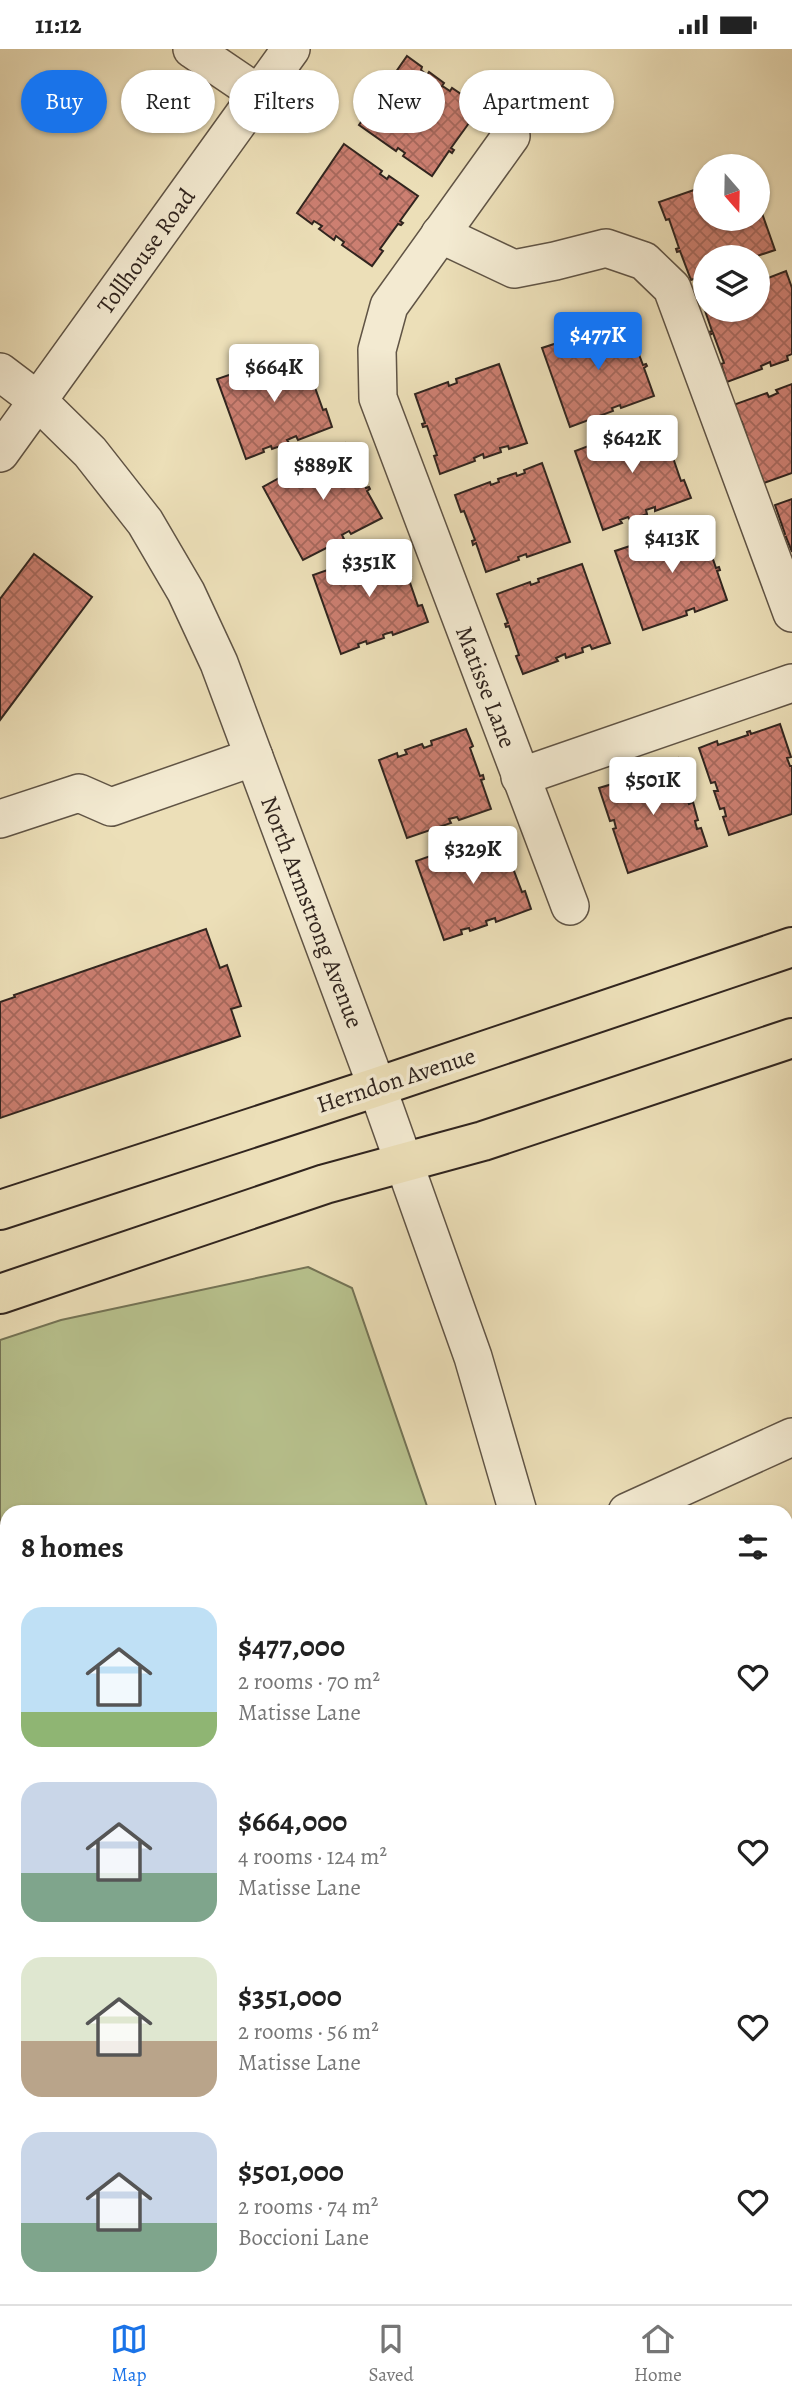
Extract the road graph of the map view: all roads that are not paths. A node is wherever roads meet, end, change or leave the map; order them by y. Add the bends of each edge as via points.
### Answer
1 (192, 49) edge
2 (291, 49) edge
3 (277, 70) edge
4 (229, 74) edge
5 (232, 133) edge
6 (511, 136) dead end
7 (440, 234) junction
8 (0, 372) edge
9 (37, 400) junction
10 (0, 453) edge
11 (792, 613) edge
12 (792, 683) edge
13 (254, 757) junction
14 (520, 777) junction
15 (0, 819) edge
16 (570, 906) dead end
17 (792, 947) edge
18 (792, 1038) edge
19 (377, 1087) junction
20 (404, 1163) junction
21 (0, 1210) edge
22 (0, 1294) edge
23 (792, 1437) edge
24 (516, 1505) edge
25 (642, 1505) edge

1 - 4 street
2 - 3 street, Tollhouse Road
5 - 9 street, Tollhouse Road
6 - 7 street, Matisse Lane
7 - 11 street via 514,269 606,248 644,261 672,288
7 - 14 street, Matisse Lane via 388,306 377,350 378,398
8 - 9 street, North Armstrong Avenue
9 - 10 street, Tollhouse Road
9 - 13 street, North Armstrong Avenue via 90,452 145,522 186,592 219,663
12 - 14 street
13 - 15 street via 111,807 79,793
13 - 19 street, North Armstrong Avenue
14 - 16 street, Matisse Lane
17 - 19 main road, Herndon Avenue
18 - 20 main road
19 - 20 street, North Armstrong Avenue
19 - 21 main road, Herndon Avenue
20 - 22 main road via 326,1184
20 - 24 street, North Armstrong Avenue via 473,1357
23 - 25 street

